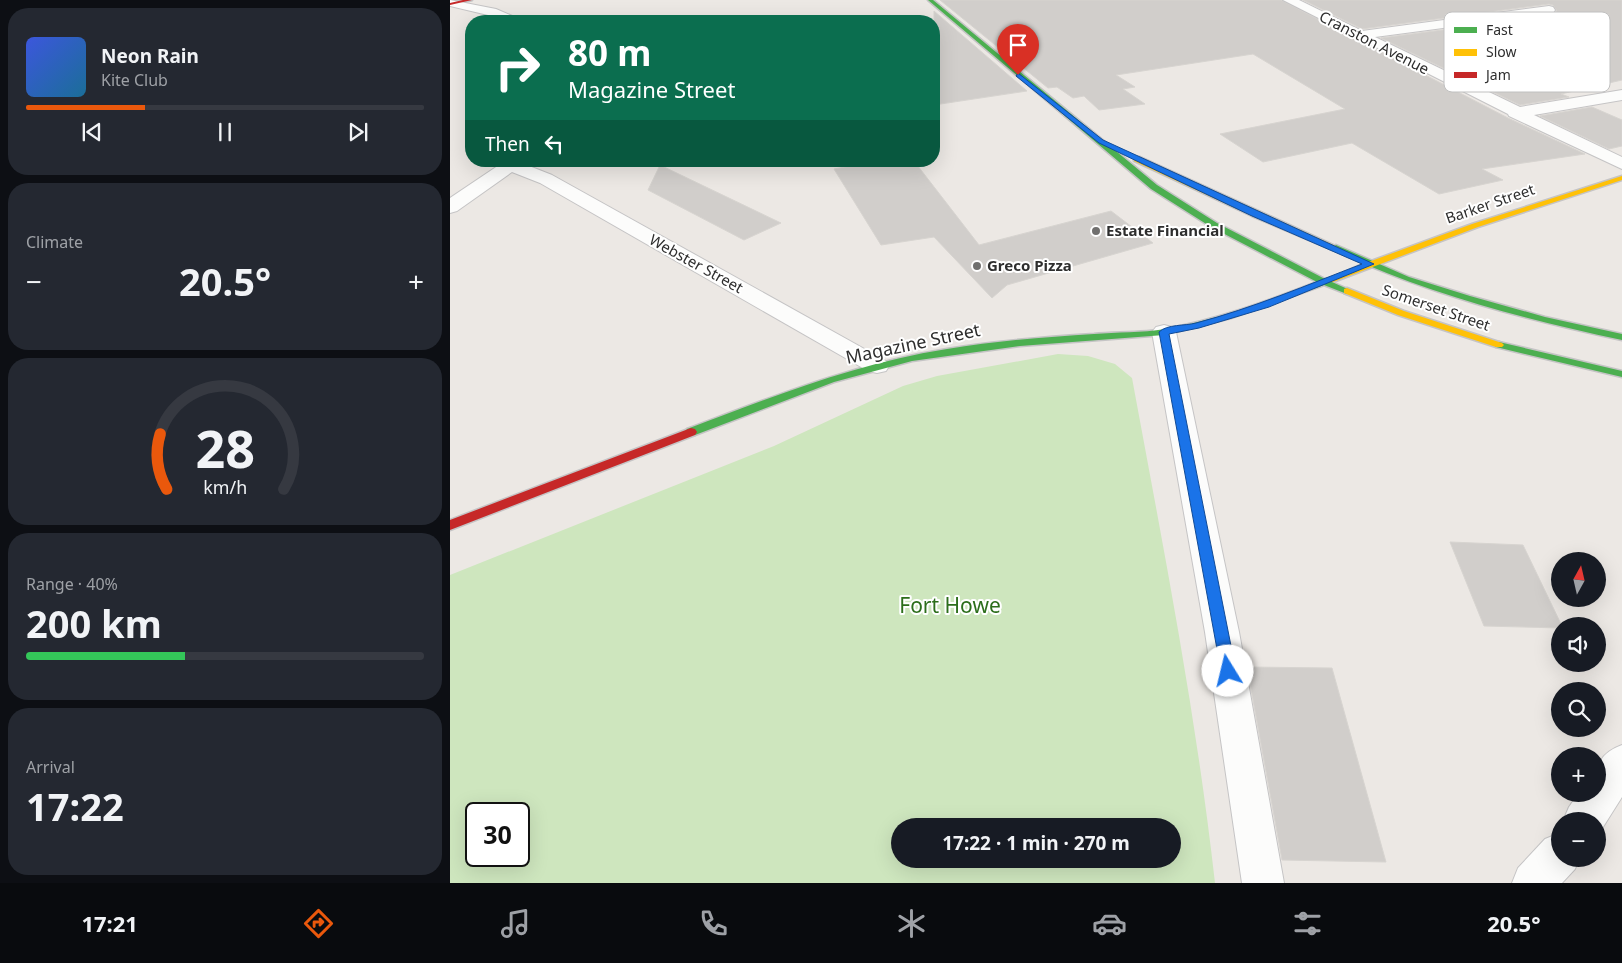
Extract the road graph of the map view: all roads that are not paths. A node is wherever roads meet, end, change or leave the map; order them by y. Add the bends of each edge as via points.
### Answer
1 (470, 0) edge
2 (930, 0) edge
3 (1289, 0) edge
4 (452, 3) edge
5 (1548, 10) dead end
6 (1533, 12) edge
7 (499, 15) edge
8 (1444, 24) edge
9 (1359, 35) junction
10 (1444, 78) edge
11 (1473, 92) edge
12 (1622, 95) edge
13 (1515, 113) junction
14 (1101, 142) junction
15 (1622, 164) edge
16 (509, 167) edge
17 (520, 167) edge
18 (1622, 178) edge
19 (450, 206) edge
20 (1369, 264) junction
21 (1324, 282) junction
22 (1164, 332) junction
23 (1622, 337) edge
24 (877, 366) junction
25 (1622, 374) edge
26 (450, 525) edge
27 (1622, 763) edge
28 (1589, 812) edge
29 (1551, 864) edge
30 (1263, 883) edge
31 (1534, 883) edge

1 - 4 main road
2 - 14 main road, Somerset Street
3 - 9 street, Cranston Avenue
4 - 7 street
5 - 6 street
8 - 9 street
9 - 10 street, Cranston Avenue
11 - 13 street, Cranston Avenue
12 - 13 street
13 - 15 street, Cranston Avenue
14 - 20 main road, Somerset Street
14 - 21 main road, Somerset Street via 1154,187 1214,225
16 - 19 street
17 - 24 street, Webster Street
18 - 20 main road, Barker Street via 1534,204
20 - 21 main road, Magazine Street
20 - 23 main road, Somerset Street via 1497,307
21 - 22 main road, Magazine Street via 1266,305
21 - 25 main road, Somerset Street via 1483,341
22 - 24 main road, Magazine Street via 968,348
22 - 30 street via 1222,632
24 - 26 main road, Magazine Street via 763,404
27 - 28 street
29 - 31 street

